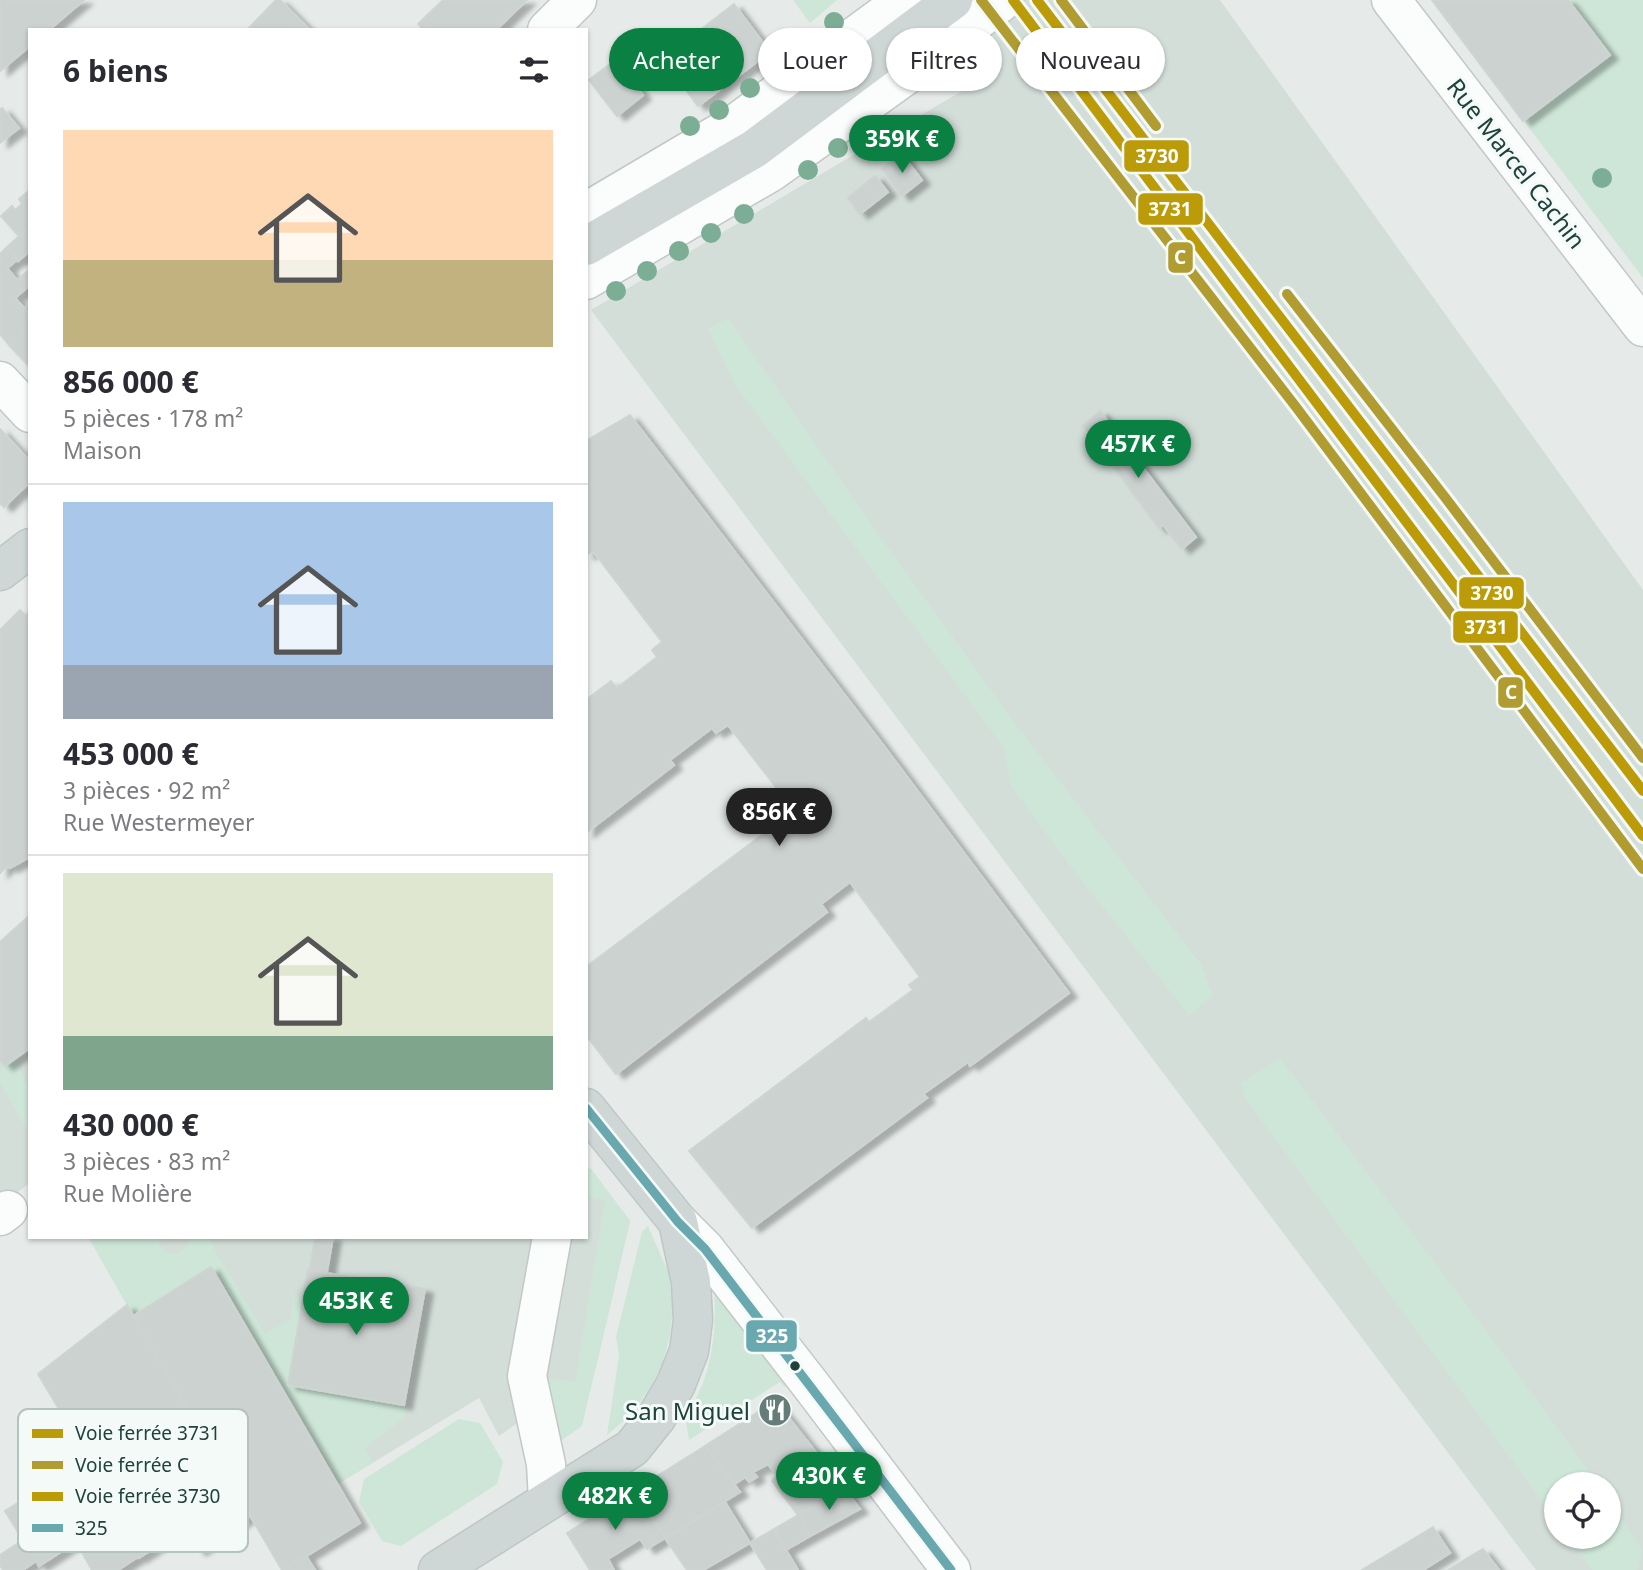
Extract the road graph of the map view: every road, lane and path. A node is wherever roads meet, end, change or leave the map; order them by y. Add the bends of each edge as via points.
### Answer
1 (577, 0) edge
2 (904, 0) edge
3 (953, 0) edge
4 (1004, 0) edge
5 (1391, 0) edge
6 (549, 28) edge
7 (753, 148) junction
8 (588, 211) edge
9 (588, 245) edge
10 (588, 278) edge
11 (1643, 327) edge
12 (0, 380) edge
13 (28, 411) edge
14 (28, 550) edge
15 (0, 571) edge
16 (590, 1120) edge
17 (678, 1222) junction
18 (552, 1239) edge
19 (548, 1500) junction
20 (438, 1570) edge
21 (951, 1570) edge

1 - 6 street
2 - 7 street
3 - 7 main road
4 - 7 street via 919,66
5 - 11 street, Rue Marcel Cachin
7 - 8 street
7 - 9 main road
7 - 10 street
12 - 13 street
14 - 15 main road
16 - 17 main road
17 - 19 main road via 691,1282 692,1320 689,1352 676,1384 632,1448
17 - 21 street via 705,1249
18 - 19 street via 527,1376 546,1464
19 - 20 main road

